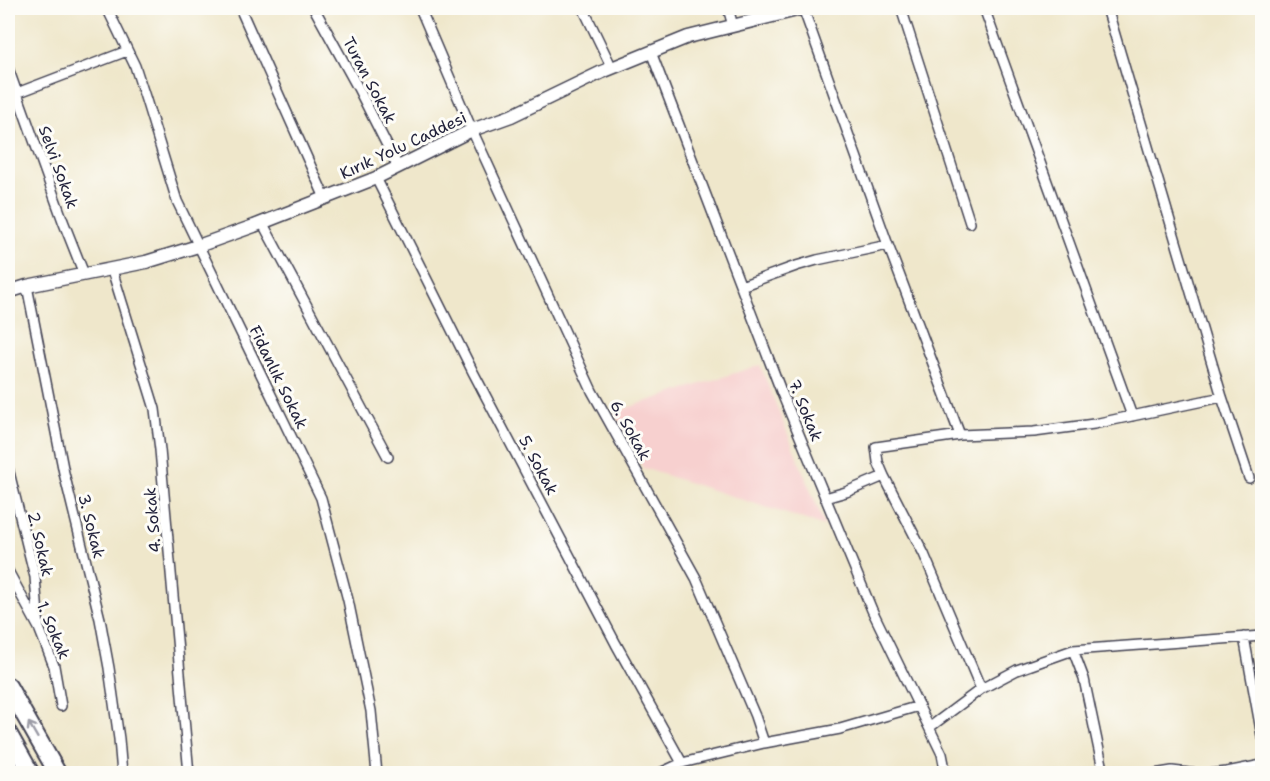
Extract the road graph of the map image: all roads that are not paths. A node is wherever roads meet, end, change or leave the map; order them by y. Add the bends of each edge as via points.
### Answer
1 (107, 8) edge
2 (240, 8) edge
3 (314, 8) edge
4 (420, 8) edge
5 (583, 8) edge
6 (728, 8) edge
7 (804, 8) edge
8 (901, 8) edge
9 (984, 8) edge
10 (1107, 8) edge
11 (733, 26) junction
12 (127, 51) junction
13 (651, 52) junction
14 (8, 68) edge
15 (612, 68) junction
16 (17, 93) junction
17 (472, 130) junction
18 (398, 167) junction
19 (376, 178) junction
20 (325, 198) junction
21 (262, 222) junction
22 (970, 223) dead end
23 (888, 245) junction
24 (198, 246) junction
25 (112, 270) junction
26 (84, 274) junction
27 (27, 286) junction
28 (741, 286) junction
29 (8, 292) edge
30 (1222, 397) junction
31 (1132, 416) junction
32 (960, 435) junction
33 (388, 457) dead end
34 (8, 468) edge
35 (884, 476) junction
36 (1249, 478) dead end
37 (825, 498) junction
38 (8, 571) edge
39 (39, 628) junction
40 (1263, 636) edge
41 (1244, 637) junction
42 (1073, 650) junction
43 (8, 686) edge
44 (981, 689) junction
45 (61, 706) dead end
46 (919, 706) junction
47 (930, 727) junction
48 (8, 734) edge
49 (1263, 736) edge
50 (765, 743) junction
51 (682, 763) junction
52 (1263, 765) edge
53 (31, 774) edge
54 (58, 774) edge
55 (122, 774) edge
56 (189, 774) edge
57 (377, 774) edge
58 (658, 774) edge
59 (946, 774) edge
60 (1104, 774) edge
61 (1154, 774) edge
62 (1197, 774) edge
63 (1210, 774) edge

1 - 12 street, Fidanlık Sokak
2 - 20 street
3 - 18 street, Turan Sokak
4 - 17 street, 6. Sokak
5 - 15 street
6 - 11 street
7 - 11 street, Kırık Yolu Caddesi
7 - 23 street
8 - 22 street
9 - 31 street
10 - 30 street
11 - 13 street, Kırık Yolu Caddesi via 688,37
12 - 16 street
12 - 24 street, Fidanlık Sokak via 177,201
13 - 15 street, Kırık Yolu Caddesi
13 - 28 street, 7. Sokak
14 - 16 street, Selvi Sokak
15 - 17 street, Kırık Yolu Caddesi
16 - 26 street, Selvi Sokak
17 - 18 street, Kırık Yolu Caddesi
17 - 50 street, 6. Sokak via 592,391 696,578
18 - 19 street, Kırık Yolu Caddesi
19 - 20 street, Kırık Yolu Caddesi
19 - 51 street, 5. Sokak via 610,634
20 - 21 street, Kırık Yolu Caddesi
21 - 24 street, Kırık Yolu Caddesi
21 - 33 street
23 - 28 street via 817,260
23 - 32 street
24 - 25 street, Kırık Yolu Caddesi
24 - 57 street, Fidanlık Sokak via 321,498 371,711
25 - 26 street, Kırık Yolu Caddesi
25 - 56 street, 4. Sokak via 155,409
26 - 27 street, Kırık Yolu Caddesi
27 - 29 street, Kırık Yolu Caddesi
27 - 55 street, 3. Sokak via 64,473 110,668
28 - 37 street, 7. Sokak
30 - 31 street
30 - 36 street
31 - 32 street via 1034,432
32 - 35 street via 876,447
34 - 39 street, 2. Sokak via 35,577
35 - 37 street
35 - 44 street via 924,554
37 - 46 street, 7. Sokak via 872,610
38 - 39 street, 1. Sokak
39 - 45 street, 1. Sokak via 54,666
40 - 41 street
41 - 42 street
41 - 49 street
42 - 44 street via 1017,670
42 - 60 street via 1084,679
54 -> 43 highway
44 - 47 street
46 - 47 street, 7. Sokak
46 - 50 street via 840,729
47 - 59 street, 7. Sokak
48 - 53 highway
50 - 51 street
51 - 58 street
52 - 63 street
61 - 62 street

